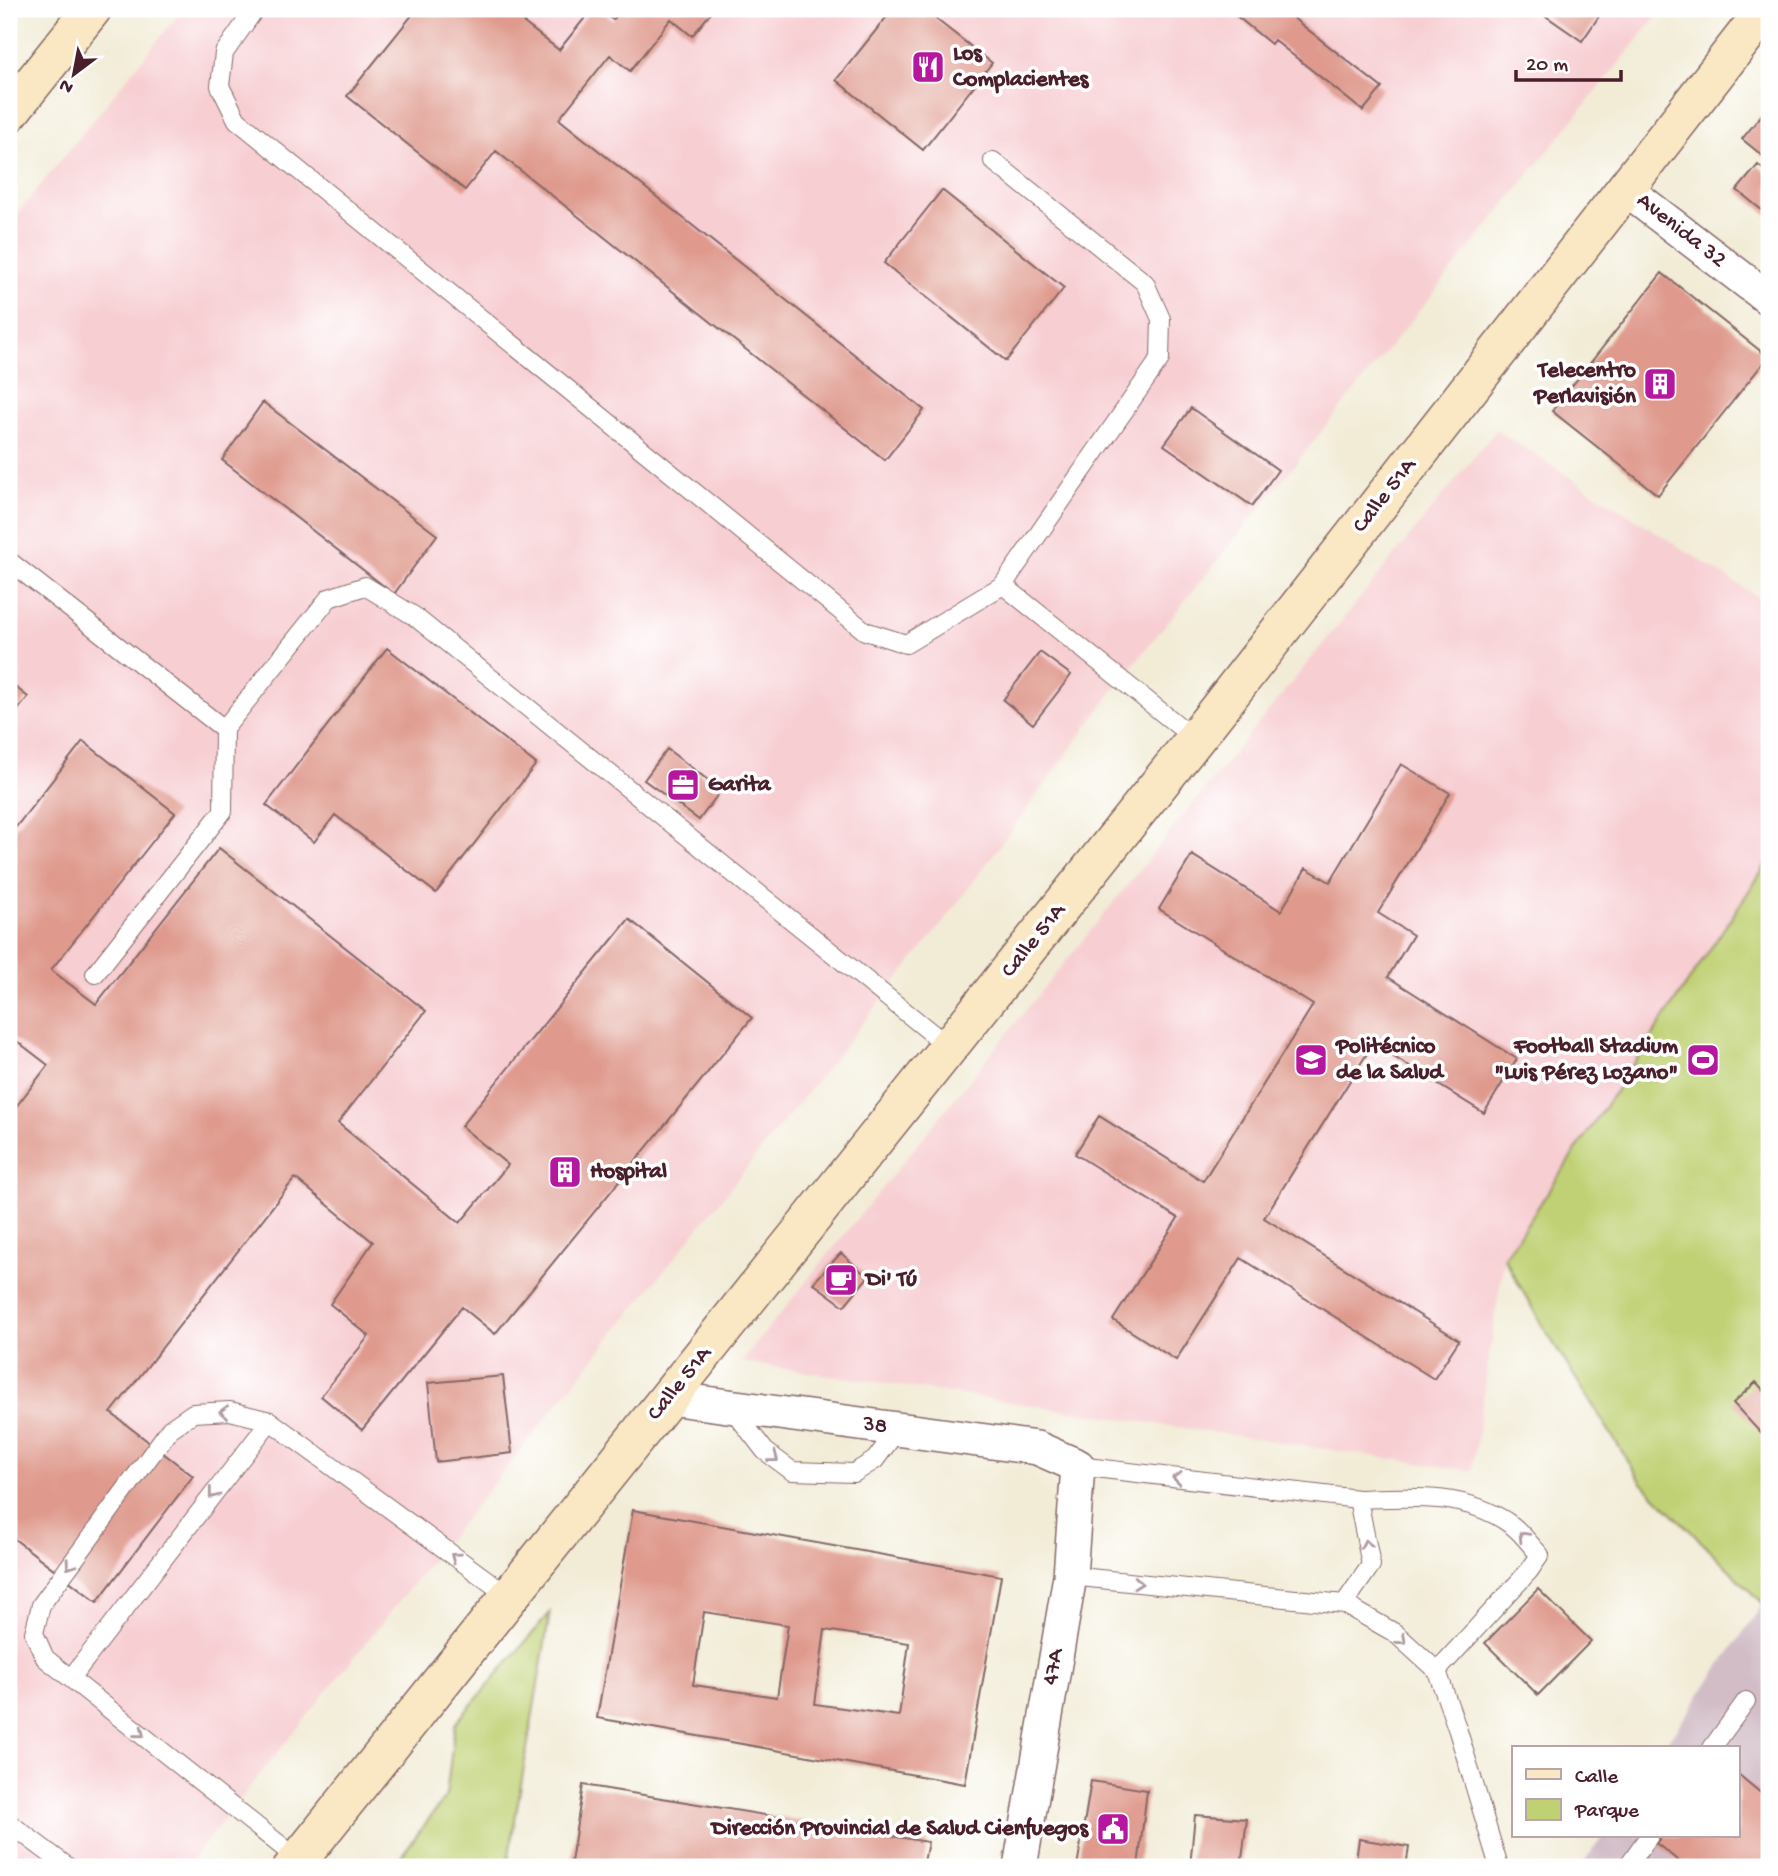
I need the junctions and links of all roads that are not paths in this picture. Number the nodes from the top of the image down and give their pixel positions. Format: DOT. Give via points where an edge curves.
graph roads {
  1 [pos="92,9"];
  2 [pos="255,9"];
  3 [pos="1766,9"];
  4 [pos="9,113"];
  5 [pos="993,161"];
  6 [pos="1625,189"];
  7 [pos="1769,299"];
  8 [pos="9,561"];
  9 [pos="1003,585"];
  10 [pos="224,729"];
  11 [pos="1195,739"];
  12 [pos="95,974"];
  13 [pos="949,1046"];
  14 [pos="669,1398"];
  15 [pos="730,1406"];
  16 [pos="270,1421"];
  17 [pos="898,1429"];
  18 [pos="1078,1466"];
  19 [pos="1357,1499"];
  20 [pos="1070,1576"];
  21 [pos="510,1597"];
  22 [pos="1344,1604"];
  23 [pos="1437,1671"];
  24 [pos="71,1678"];
  25 [pos="1746,1701"];
  26 [pos="1713,1746"];
  27 [pos="9,1823"];
  28 [pos="1648,1838"];
  29 [pos="296,1863"];
  30 [pos="68,1867"];
  31 [pos="1020,1867"];
  32 [pos="1499,1867"];
  33 [pos="1627,1867"];
  1 -- 4 [label="main road"];
  2 -- 9 [label="lane" via="224,54 220,86 237,120 865,631 906,644"];
  3 -- 6 [label="main road, Calle 51A"];
  5 -- 9 [label="lane" via="1145,283 1161,319 1160,359"];
  6 -- 7 [label="street, Avenida 32"];
  6 -- 11 [label="main road, Calle 51A"];
  8 -- 10 [label="lane"];
  9 -- 11 [label="lane"];
  10 -- 12 [label="lane" via="223,811"];
  10 -- 13 [label="lane" via="329,598 365,586 414,616"];
  11 -- 13 [label="main road, Calle 51A"];
  13 -- 14 [label="main road, Calle 51A"];
  14 -- 15 [label="street, 38"];
  14 -- 21 [label="main road, Calle 51A"];
  15 -- 17 [label="street, 38"];
  15 -- 17 [label="lane, one-way" via="765,1451 792,1471 854,1473 876,1461"];
  21 -- 16 [label="lane, one-way"];
  16 -- 24 [label="lane, one-way"];
  16 -- 24 [label="lane, one-way" via="230,1411 193,1413 170,1429 41,1605 34,1633 45,1658"];
  17 -- 18 [label="street, 38" via="1037,1448"];
  19 -- 18 [label="lane, one-way"];
  18 -- 20 [label="street, 47A"];
  22 -- 19 [label="lane, one-way" via="1371,1565"];
  23 -- 19 [label="lane, one-way" via="1540,1555 1511,1524 1476,1505 1419,1497"];
  20 -- 22 [label="lane, one-way"];
  20 -- 31 [label="street, 47A"];
  21 -- 29 [label="main road, Calle 51A"];
  22 -- 23 [label="lane, one-way" via="1395,1633"];
  23 -- 32 [label="lane"];
  24 -- 29 [label="lane, one-way"];
  25 -- 26 [label="lane"];
  27 -- 30 [label="lane"];
  28 -- 33 [label="lane"];
}
